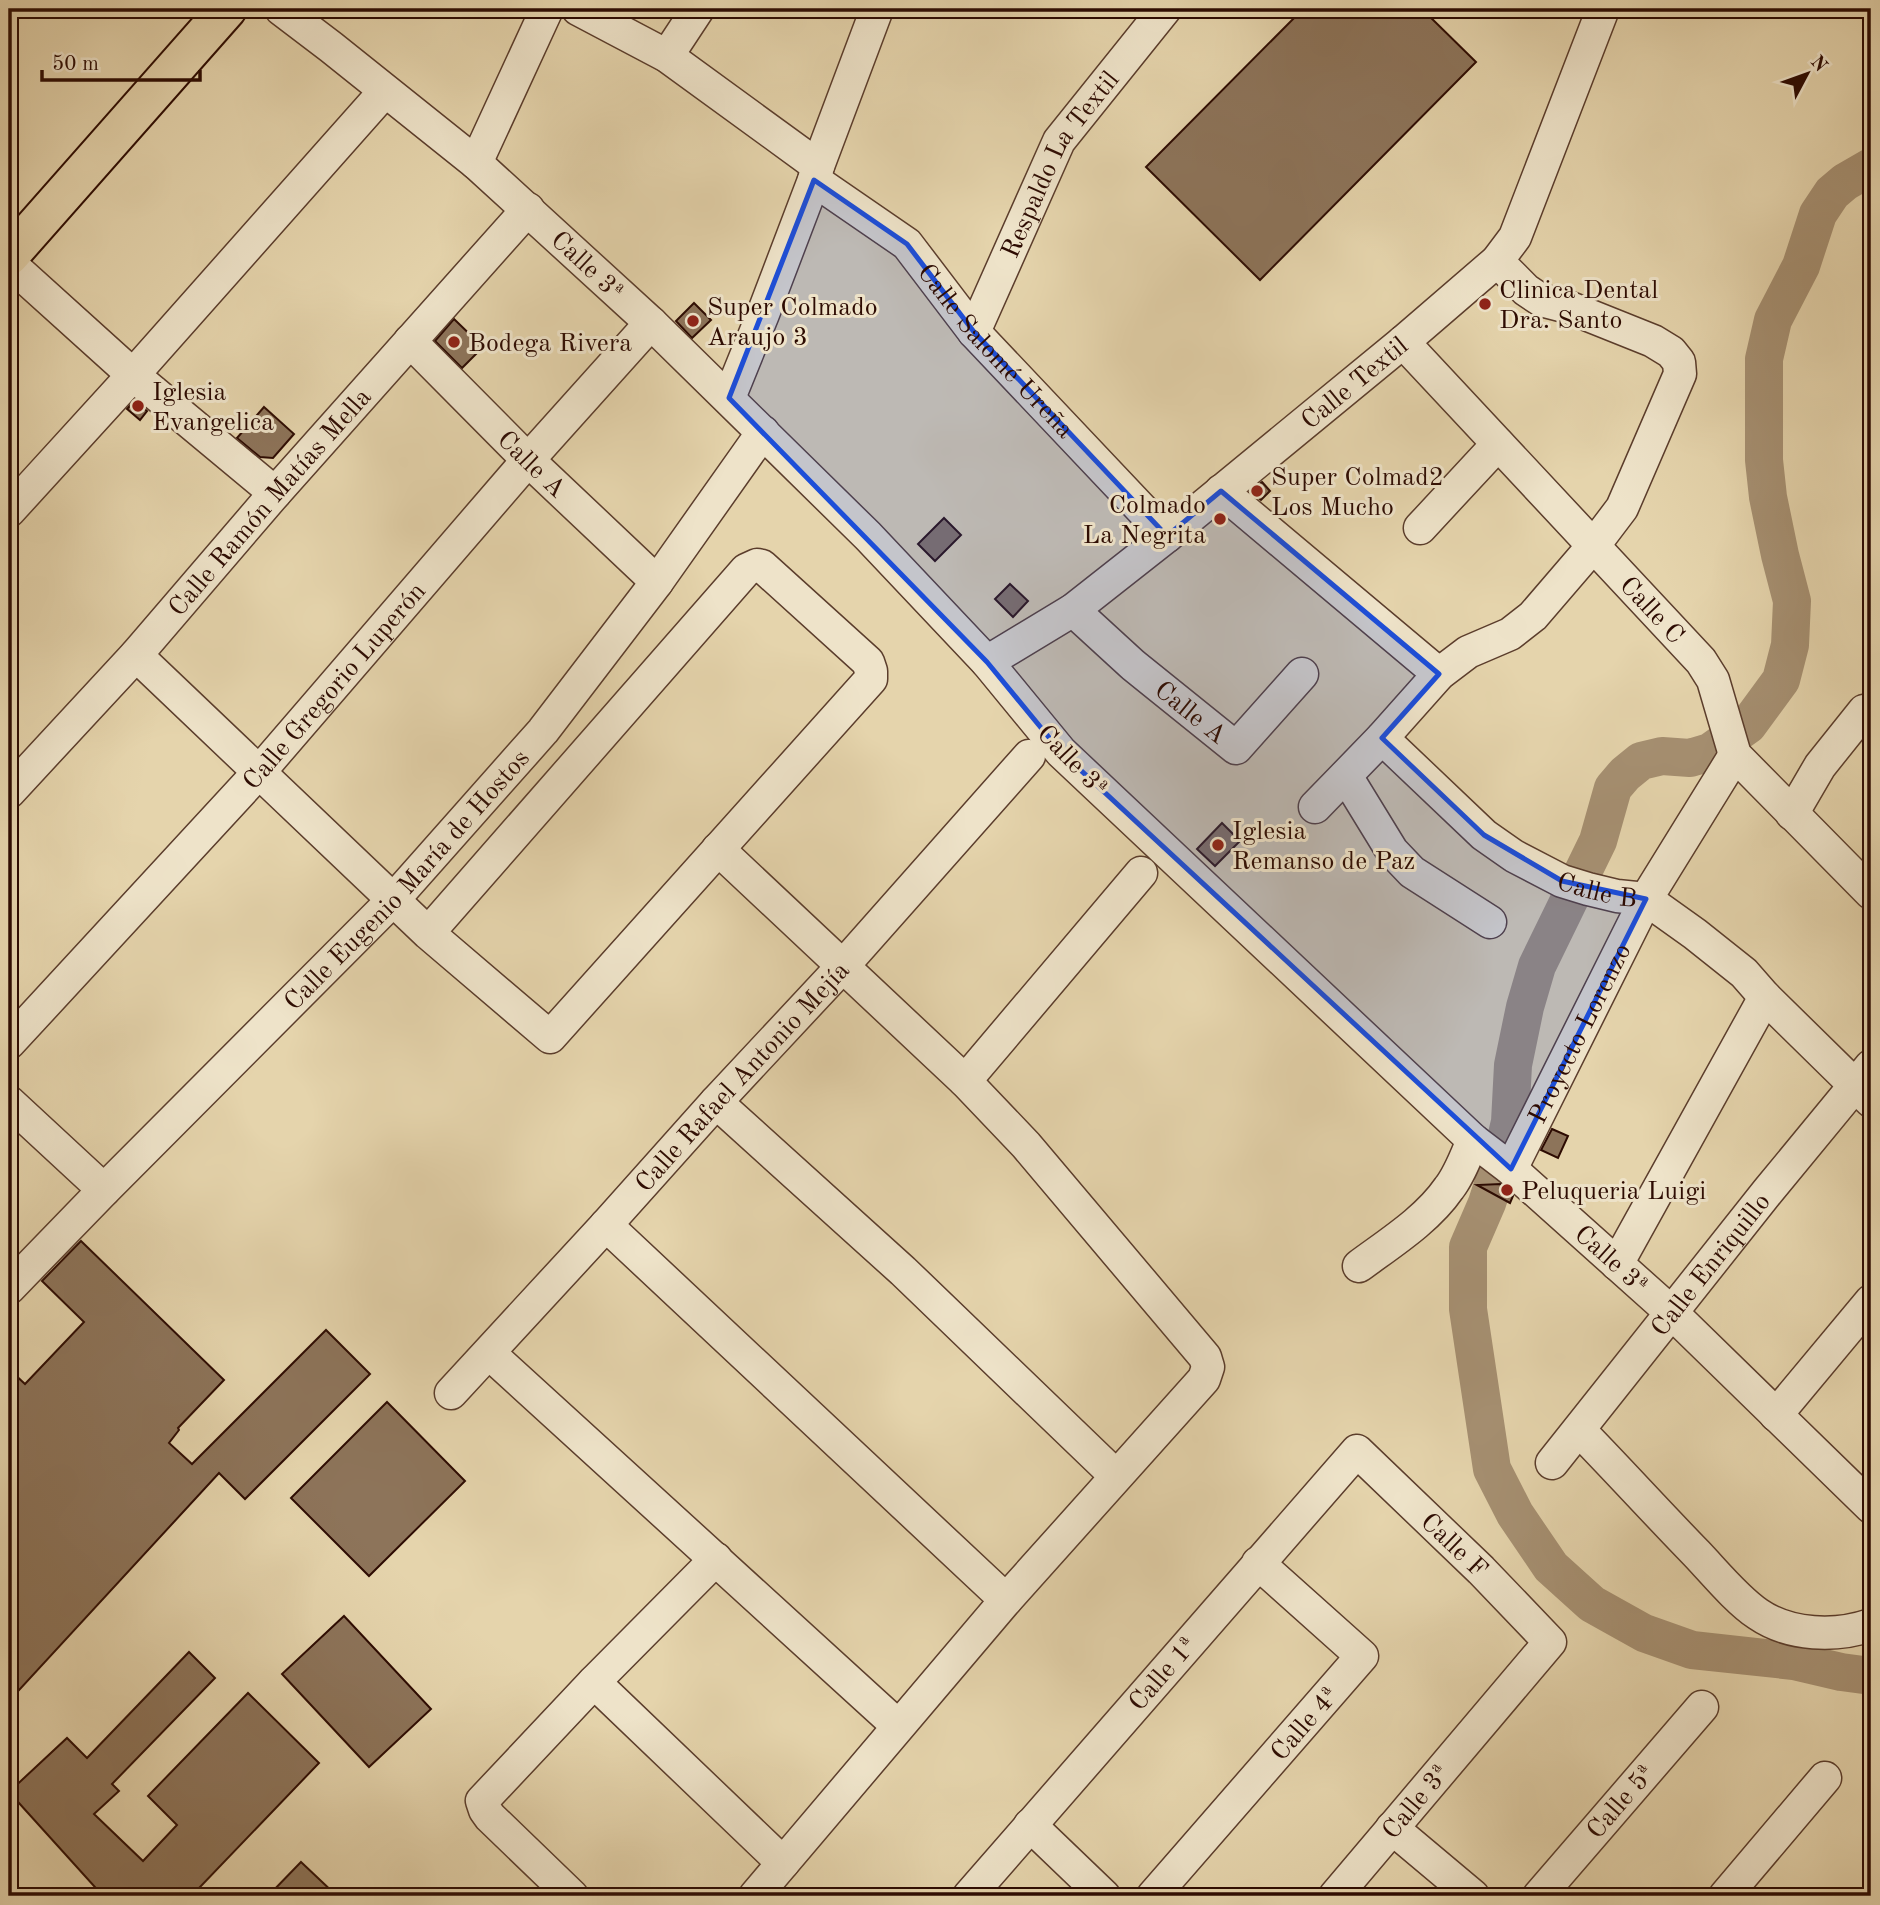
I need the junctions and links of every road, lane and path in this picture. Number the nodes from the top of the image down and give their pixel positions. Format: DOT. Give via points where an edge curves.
graph roads {
  1 [pos="227,9"];
  2 [pos="281,9"];
  3 [pos="547,9"];
  4 [pos="578,9"];
  5 [pos="698,9"];
  6 [pos="877,9"];
  7 [pos="1165,9"];
  8 [pos="1602,9"];
  9 [pos="667,56"];
  10 [pos="385,91"];
  11 [pos="476,163"];
  12 [pos="816,173"];
  13 [pos="527,209"];
  14 [pos="9,256"];
  15 [pos="1496,261"];
  16 [pos="9,263"];
  17 [pos="651,323"];
  18 [pos="974,332"];
  19 [pos="410,341"];
  20 [pos="1403,342"];
  21 [pos="133,375"];
  22 [pos="729,398"];
  23 [pos="762,432"];
  24 [pos="1498,444"];
  25 [pos="528,460"];
  26 [pos="1221,491"];
  27 [pos="275,493"];
  28 [pos="9,511"];
  29 [pos="1420,528"];
  30 [pos="1167,536"];
  31 [pos="1594,545"];
  32 [pos="657,582"];
  33 [pos="1073,610"];
  34 [pos="136,655"];
  35 [pos="988,662"];
  36 [pos="1302,674"];
  37 [pos="1439,674"];
  38 [pos="1864,710"];
  39 [pos="1382,738"];
  40 [pos="1735,755"];
  41 [pos="1029,756"];
  42 [pos="260,771"];
  43 [pos="1346,776"];
  44 [pos="9,792"];
  45 [pos="1315,807"];
  46 [pos="1792,814"];
  47 [pos="718,849"];
  48 [pos="1141,873"];
  49 [pos="1871,893"];
  50 [pos="394,899"];
  51 [pos="1646,899"];
  52 [pos="1490,922"];
  53 [pos="428,933"];
  54 [pos="842,967"];
  55 [pos="1765,997"];
  56 [pos="9,1043"];
  57 [pos="965,1081"];
  58 [pos="1866,1083"];
  59 [pos="9,1102"];
  60 [pos="716,1102"];
  61 [pos="1478,1144"];
  62 [pos="1511,1169"];
  63 [pos="104,1190"];
  64 [pos="606,1225"];
  65 [pos="1617,1264"];
  66 [pos="1359,1266"];
  67 [pos="9,1288"];
  68 [pos="1871,1301"];
  69 [pos="1672,1313"];
  70 [pos="489,1353"];
  71 [pos="451,1393"];
  72 [pos="1776,1415"];
  73 [pos="1580,1430"];
  74 [pos="1357,1451"];
  75 [pos="1552,1463"];
  76 [pos="1116,1476"];
  77 [pos="1871,1507"];
  78 [pos="716,1559"];
  79 [pos="1258,1563"];
  80 [pos="1006,1600"];
  81 [pos="1871,1625"];
  82 [pos="1550,1642"];
  83 [pos="594,1682"];
  84 [pos="1702,1707"];
  85 [pos="898,1726"];
  86 [pos="1825,1778"];
  87 [pos="1030,1825"];
  88 [pos="1392,1828"];
  89 [pos="783,1863"];
  90 [pos="572,1896"];
  91 [pos="755,1896"];
  92 [pos="969,1896"];
  93 [pos="1104,1896"];
  94 [pos="1153,1896"];
  95 [pos="1335,1896"];
  96 [pos="1473,1896"];
  97 [pos="1539,1896"];
  98 [pos="1726,1896"];
  1 -- 14 [label="main road"];
  2 -- 10 [label="street, Calle 3ª"];
  3 -- 11 [label="street"];
  4 -- 9 [label="street, Calle Salomé Ureña"];
  5 -- 9 [label="street"];
  6 -- 12 [label="street"];
  7 -- 18 [label="street, Respaldo La Textil" via="1059,141"];
  8 -- 15 [label="street, Calle Textil" via="1514,237"];
  9 -- 12 [label="street, Calle Salomé Ureña"];
  10 -- 11 [label="street, Calle 3ª"];
  10 -- 21 [label="street"];
  11 -- 13 [label="street, Calle 3ª"];
  12 -- 18 [label="street, Calle Salomé Ureña" via="907,244"];
  12 -- 22 [label="street"];
  13 -- 17 [label="street, Calle 3ª"];
  13 -- 19 [label="street, Calle Ramón Matías Mella"];
  15 -- 20 [label="street, Calle Textil"];
  15 -- 31 [label="street" via="1541,300 1653,341 1679,362 1680,374 1622,508"];
  16 -- 21 [label="street"];
  17 -- 22 [label="street, Calle 3ª"];
  17 -- 25 [label="street, Calle Gregorio Luperón"];
  18 -- 30 [label="street, Calle Salomé Ureña"];
  19 -- 25 [label="street, Calle A"];
  19 -- 27 [label="street, Calle Ramón Matías Mella"];
  20 -- 24 [label="street, Calle C"];
  20 -- 26 [label="street, Calle Textil"];
  21 -- 27 [label="street"];
  21 -- 28 [label="street"];
  22 -- 23 [label="street, Calle 3ª"];
  23 -- 32 [label="street, Calle Eugenio María de Hostos"];
  23 -- 35 [label="street, Calle 3ª"];
  24 -- 29 [label="street"];
  24 -- 31 [label="street, Calle C"];
  25 -- 32 [label="street, Calle A"];
  25 -- 42 [label="street, Calle Gregorio Luperón"];
  26 -- 30 [label="street, Calle Textil"];
  26 -- 37 [label="street"];
  27 -- 34 [label="street, Calle Ramón Matías Mella"];
  30 -- 33 [label="street, Calle Textil"];
  31 -- 37 [label="street" via="1510,634 1468,652"];
  31 -- 40 [label="street, Calle C" via="1701,661 1713,680"];
  32 -- 50 [label="street, Calle Eugenio María de Hostos" via="543,731"];
  33 -- 35 [label="street, Calle Textil"];
  33 -- 36 [label="street, Calle A" via="1236,748"];
  34 -- 42 [label="street"];
  34 -- 44 [label="street, Calle Ramón Matías Mella"];
  35 -- 61 [label="street, Calle 3ª" via="1061,752"];
  37 -- 39 [label="street"];
  38 -- 46 [label="street" via="1821,765"];
  39 -- 43 [label="street"];
  39 -- 51 [label="street, Calle B" via="1484,835 1514,856 1575,885"];
  40 -- 46 [label="street, Calle C"];
  40 -- 51 [label="street, Proyecto Lorenzo"];
  41 -- 54 [label="street, Calle Rafael Antonio Mejía"];
  42 -- 50 [label="street"];
  42 -- 56 [label="street, Calle Gregorio Luperón"];
  43 -- 45 [label="street"];
  43 -- 52 [label="street" via="1392,851 1412,872"];
  46 -- 49 [label="street, Calle C"];
  47 -- 53 [label="street" via="550,1037"];
  47 -- 53 [label="street" via="871,678 872,671 868,662 757,565 746,570"];
  47 -- 54 [label="street"];
  48 -- 57 [label="street"];
  50 -- 53 [label="street"];
  50 -- 63 [label="street, Calle Eugenio María de Hostos"];
  51 -- 55 [label="street, Calle B" via="1744,973"];
  51 -- 62 [label="street, Proyecto Lorenzo"];
  54 -- 57 [label="street"];
  54 -- 60 [label="street, Calle Rafael Antonio Mejía"];
  55 -- 58 [label="street, Calle B"];
  55 -- 65 [label="street"];
  57 -- 76 [label="street" via="1026,1145 1206,1357 1204,1379"];
  58 -- 69 [label="street, Calle Enriquillo"];
  59 -- 63 [label="street"];
  60 -- 64 [label="street, Calle Rafael Antonio Mejía"];
  60 -- 76 [label="street" via="903,1271"];
  61 -- 62 [label="street, Calle 3ª"];
  61 -- 66 [label="street" via="1430,1210"];
  62 -- 65 [label="street, Calle 3ª"];
  63 -- 67 [label="street, Calle Eugenio María de Hostos"];
  64 -- 70 [label="street, Calle Rafael Antonio Mejía"];
  64 -- 80 [label="street"];
  65 -- 69 [label="street, Calle 3ª"];
  68 -- 72 [label="street"];
  69 -- 72 [label="street, Calle 3ª"];
  69 -- 73 [label="street, Calle Enriquillo"];
  70 -- 71 [label="street, Calle Rafael Antonio Mejía"];
  70 -- 78 [label="street"];
  72 -- 77 [label="street, Calle 3ª"];
  73 -- 75 [label="street, Calle Enriquillo"];
  73 -- 81 [label="street" via="1758,1614 1802,1631 1854,1631"];
  74 -- 79 [label="street, Calle 1ª"];
  74 -- 82 [label="street, Calle F"];
  76 -- 80 [label="street"];
  78 -- 83 [label="street"];
  78 -- 85 [label="street"];
  79 -- 87 [label="street, Calle 1ª"];
  79 -- 94 [label="street, Calle 4ª" via="1362,1656"];
  80 -- 85 [label="street"];
  82 -- 88 [label="street, Calle 3ª"];
  83 -- 89 [label="street"];
  83 -- 90 [label="street" via="482,1801 490,1817"];
  84 -- 97 [label="street, Calle 5ª"];
  85 -- 89 [label="street"];
  86 -- 98 [label="street"];
  87 -- 92 [label="street, Calle 1ª"];
  87 -- 93 [label="street"];
  88 -- 95 [label="street, Calle 3ª"];
  88 -- 96 [label="street"];
  89 -- 91 [label="street"];
}
